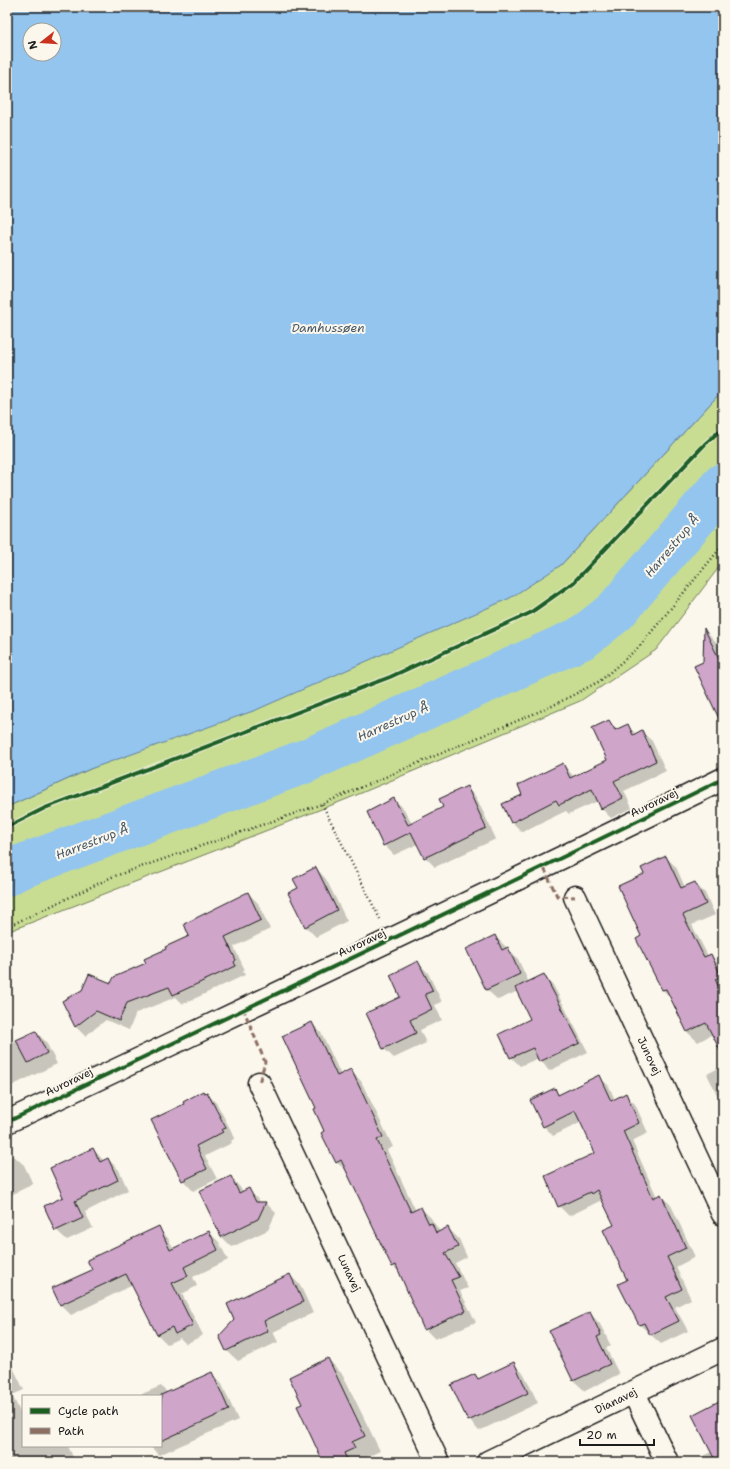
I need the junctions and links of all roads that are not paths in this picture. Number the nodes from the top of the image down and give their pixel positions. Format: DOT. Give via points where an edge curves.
graph roads {
  1 [pos="723,779"];
  2 [pos="575,897"];
  3 [pos="259,1083"];
  4 [pos="7,1122"];
  5 [pos="723,1214"];
  6 [pos="723,1349"];
  7 [pos="634,1392"];
  8 [pos="438,1462"];
  9 [pos="488,1462"];
  10 [pos="667,1462"];
  1 -- 4 [label="street, Auroravej" via="544,868"];
  2 -- 5 [label="street, Junovej"];
  3 -- 8 [label="street, Lunavej"];
  6 -- 7 [label="street, Dianavej"];
  7 -- 9 [label="street, Dianavej"];
  7 -- 10 [label="street"];
}
